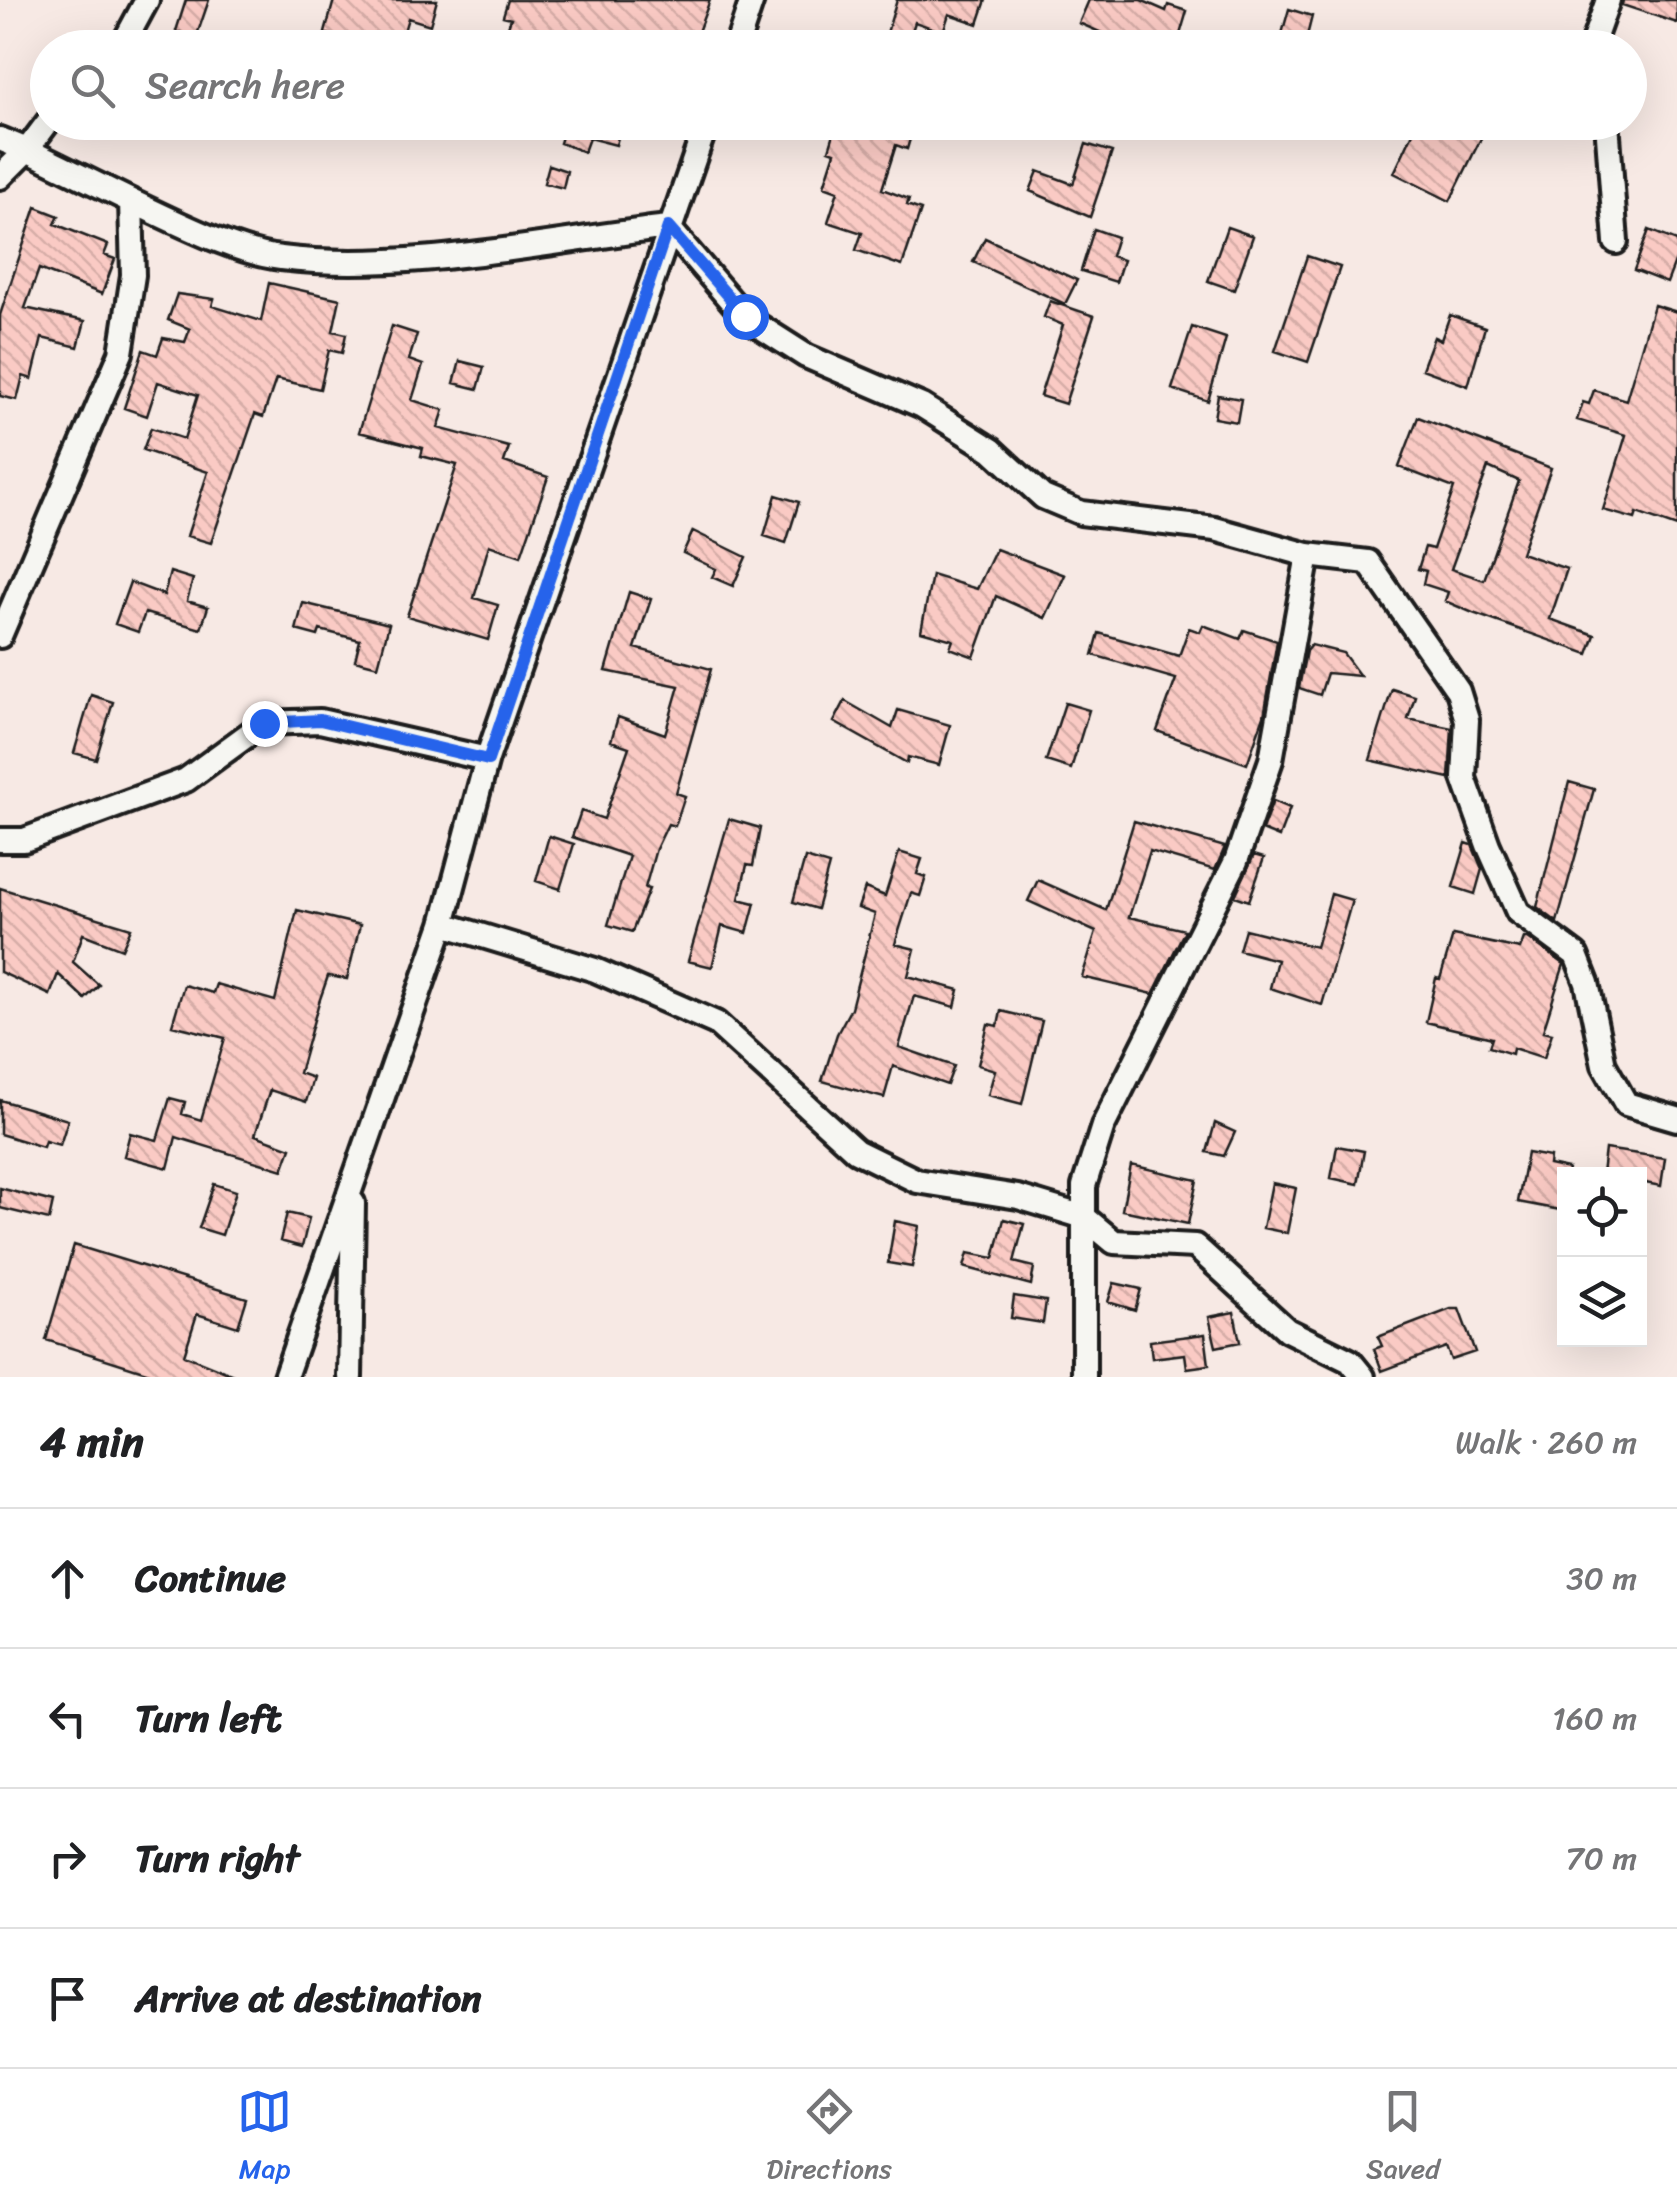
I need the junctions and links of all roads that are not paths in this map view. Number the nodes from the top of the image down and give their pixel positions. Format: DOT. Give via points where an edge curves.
graph roads {
  1 [pos="147,0"];
  2 [pos="752,0"];
  3 [pos="1608,0"];
  4 [pos="131,30"];
  5 [pos="742,30"];
  6 [pos="1597,30"];
  7 [pos="0,138"];
  8 [pos="34,140"];
  9 [pos="701,140"];
  10 [pos="1608,140"];
  11 [pos="27,150"];
  12 [pos="0,177"];
  13 [pos="131,201"];
  14 [pos="668,227"];
  15 [pos="1616,242"];
  16 [pos="1308,555"];
  17 [pos="0,636"];
  18 [pos="488,760"];
  19 [pos="0,840"];
  20 [pos="443,924"];
  21 [pos="1677,1119"];
  22 [pos="354,1180"];
  23 [pos="1084,1217"];
  24 [pos="285,1377"];
  25 [pos="350,1377"];
  26 [pos="1084,1377"];
  27 [pos="1363,1377"];
  1 -- 4 [label="street"];
  2 -- 5 [label="street"];
  3 -- 6 [label="street"];
  7 -- 11 [label="street"];
  8 -- 11 [label="street"];
  9 -- 14 [label="street"];
  10 -- 15 [label="street"];
  11 -- 12 [label="street"];
  11 -- 13 [label="street"];
  13 -- 14 [label="street" via="278,258 401,260"];
  13 -- 17 [label="street" via="133,275 121,353"];
  14 -- 16 [label="street" via="745,316 806,356 922,406 992,450 1043,497 1081,513 1215,529"];
  14 -- 18 [label="street"];
  16 -- 21 [label="street" via="1368,562 1458,691 1467,720 1464,778 1518,912 1576,955 1604,1065 1626,1104"];
  16 -- 23 [label="street" via="1271,760 1236,861 1104,1126 1084,1186"];
  18 -- 19 [label="street" via="320,720 264,723 186,780 24,840"];
  18 -- 20 [label="street"];
  20 -- 22 [label="street"];
  20 -- 23 [label="street" via="595,970 716,1023 856,1151 917,1180 1018,1197"];
  22 -- 24 [label="street"];
  22 -- 25 [label="street"];
  23 -- 26 [label="street"];
  23 -- 27 [label="street" via="1114,1242 1194,1246 1287,1330 1350,1361"];
}
